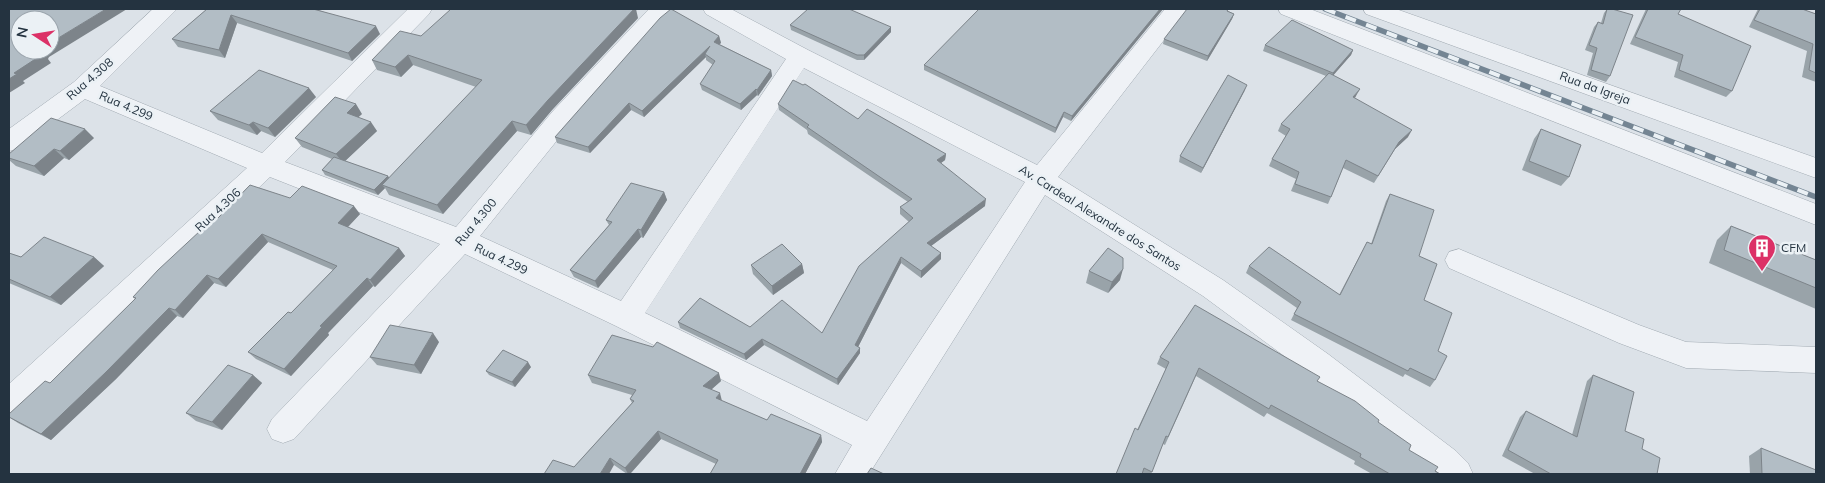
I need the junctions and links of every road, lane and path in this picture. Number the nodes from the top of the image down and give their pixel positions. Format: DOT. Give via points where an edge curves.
graph roads {
  1 [pos="166,9"];
  2 [pos="421,9"];
  3 [pos="662,9"];
  4 [pos="714,9"];
  5 [pos="1177,9"];
  6 [pos="1289,9"];
  7 [pos="1374,9"];
  8 [pos="800,56"];
  9 [pos="83,88"];
  10 [pos="13,135"];
  11 [pos="266,165"];
  12 [pos="1816,168"];
  13 [pos="1041,178"];
  14 [pos="1816,215"];
  15 [pos="462,240"];
  16 [pos="1459,260"];
  17 [pos="626,317"];
  18 [pos="1816,360"];
  19 [pos="9,404"];
  20 [pos="283,429"];
  21 [pos="873,440"];
  22 [pos="851,474"];
  23 [pos="1457,474"];
  1 -- 9 [label="street, Rua 4.308"];
  2 -- 11 [label="street, Rua 4.306"];
  3 -- 15 [label="street, Rua 4.300" via="562,117"];
  4 -- 8 [label="street, Av. Cardeal Alexandre dos Santos"];
  5 -- 13 [label="street"];
  6 -- 14 [label="street"];
  7 -- 12 [label="street, Rua da Igreja"];
  8 -- 13 [label="street, Av. Cardeal Alexandre dos Santos"];
  8 -- 17 [label="street"];
  9 -- 10 [label="street, Rua 4.308"];
  9 -- 11 [label="street, Rua 4.299"];
  11 -- 15 [label="street, Rua 4.299"];
  11 -- 19 [label="street, Rua 4.306"];
  13 -- 21 [label="street"];
  13 -- 23 [label="street, Av. Cardeal Alexandre dos Santos" via="1213,288 1317,363"];
  15 -- 17 [label="street, Rua 4.299"];
  15 -- 20 [label="street, Rua 4.300"];
  16 -- 18 [label="street" via="1629,334 1686,355"];
  17 -- 21 [label="street, Rua 4.299"];
  21 -- 22 [label="street"];
}
